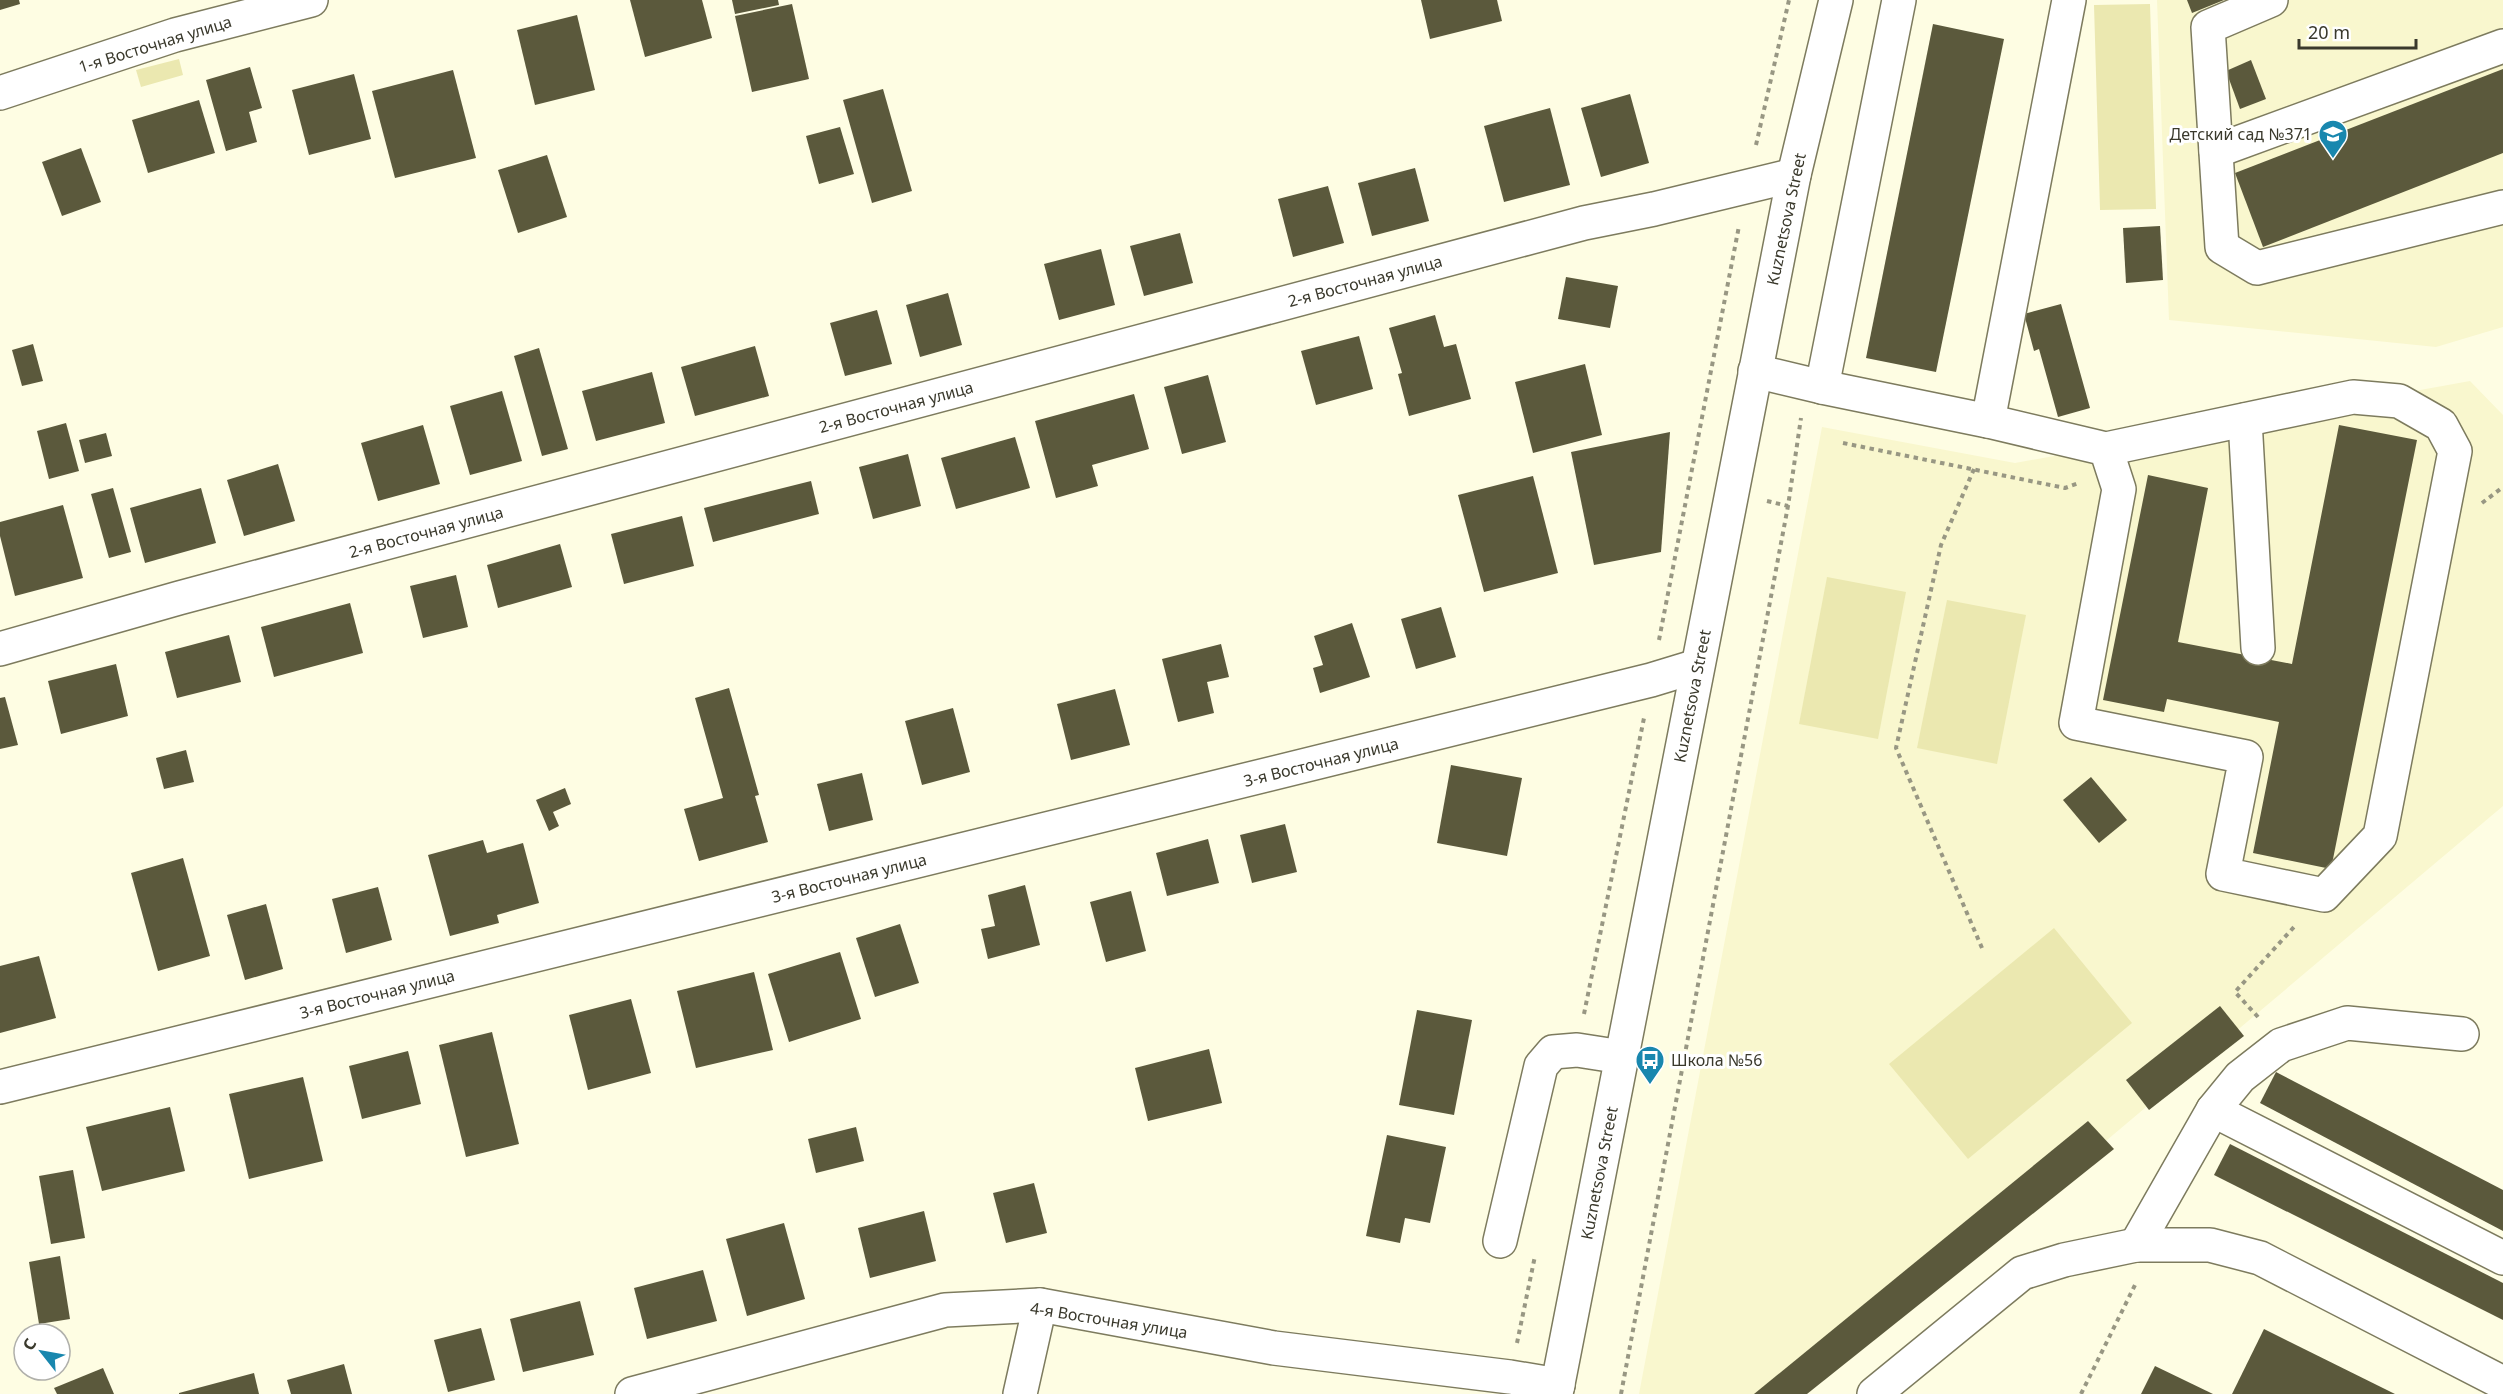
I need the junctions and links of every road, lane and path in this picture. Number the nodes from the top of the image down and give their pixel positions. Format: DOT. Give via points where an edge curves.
graph roads {
  1 [pos="311,0"];
  2 [pos="1836,0"];
  3 [pos="1899,0"];
  4 [pos="2069,0"];
  5 [pos="2271,0"];
  6 [pos="2503,46"];
  7 [pos="0,93"];
  8 [pos="2216,151"];
  9 [pos="1794,175"];
  10 [pos="2503,207"];
  11 [pos="1755,371"];
  12 [pos="1814,385"];
  13 [pos="2245,420"];
  14 [pos="1988,421"];
  15 [pos="1843,443"];
  16 [pos="2110,460"];
  17 [pos="1974,469"];
  18 [pos="2258,648"];
  19 [pos="0,649"];
  20 [pos="1697,666"];
  21 [pos="2324,895"];
  22 [pos="1982,948"];
  23 [pos="2462,1034"];
  24 [pos="2281,1045"];
  25 [pos="1622,1057"];
  26 [pos="0,1087"];
  27 [pos="2212,1110"];
  28 [pos="1500,1241"];
  29 [pos="2145,1245"];
  30 [pos="2503,1258"];
  31 [pos="1040,1305"];
  32 [pos="2503,1383"];
  33 [pos="1557,1389"];
  34 [pos="632,1394"];
  35 [pos="1020,1394"];
  36 [pos="1621,1394"];
  37 [pos="1874,1394"];
  38 [pos="2081,1394"];
  1 -- 7 [label="street, 1-я Восточная улица" via="176,35"];
  2 -- 9 [label="street, Kuznetsova Street"];
  3 -- 12 [label="street"];
  4 -- 14 [label="street"];
  5 -- 8 [label="street" via="2208,27"];
  6 -- 8 [label="street"];
  8 -- 10 [label="street" via="2222,247 2258,268"];
  9 -- 11 [label="street, Kuznetsova Street"];
  9 -- 19 [label="street, 2-я Восточная улица" via="1572,226"];
  11 -- 12 [label="street"];
  11 -- 20 [label="street, Kuznetsova Street"];
  12 -- 14 [label="street"];
  12 -- 36 [label="path"];
  13 -- 16 [label="street"];
  13 -- 18 [label="street"];
  13 -- 21 [label="street" via="2353,397 2399,401 2441,425 2455,451 2379,836"];
  14 -- 16 [label="street"];
  15 -- 17 [label="path"];
  16 -- 17 [label="path" via="2065,488"];
  16 -- 21 [label="street" via="2119,489 2076,723 2246,757 2223,874"];
  17 -- 22 [label="path" via="1941,545 1896,748"];
  20 -- 25 [label="street, Kuznetsova Street"];
  20 -- 26 [label="street, 3-я Восточная улица" via="1605,692"];
  21 -- 24 [label="path" via="2235,992"];
  23 -- 24 [label="street" via="2347,1023"];
  24 -- 27 [label="street" via="2240,1077"];
  25 -- 28 [label="street" via="1577,1050 1553,1052 1541,1066"];
  25 -- 33 [label="street, Kuznetsova Street"];
  27 -- 29 [label="street"];
  27 -- 30 [label="street"];
  29 -- 32 [label="street" via="2210,1245 2260,1258"];
  29 -- 37 [label="street" via="2064,1260 2022,1274"];
  29 -- 38 [label="path"];
  31 -- 33 [label="street, 4-я Восточная улица" via="1274,1348 1510,1377"];
  31 -- 34 [label="street, 4-я Восточная улица" via="945,1310"];
  31 -- 35 [label="street"];
}
